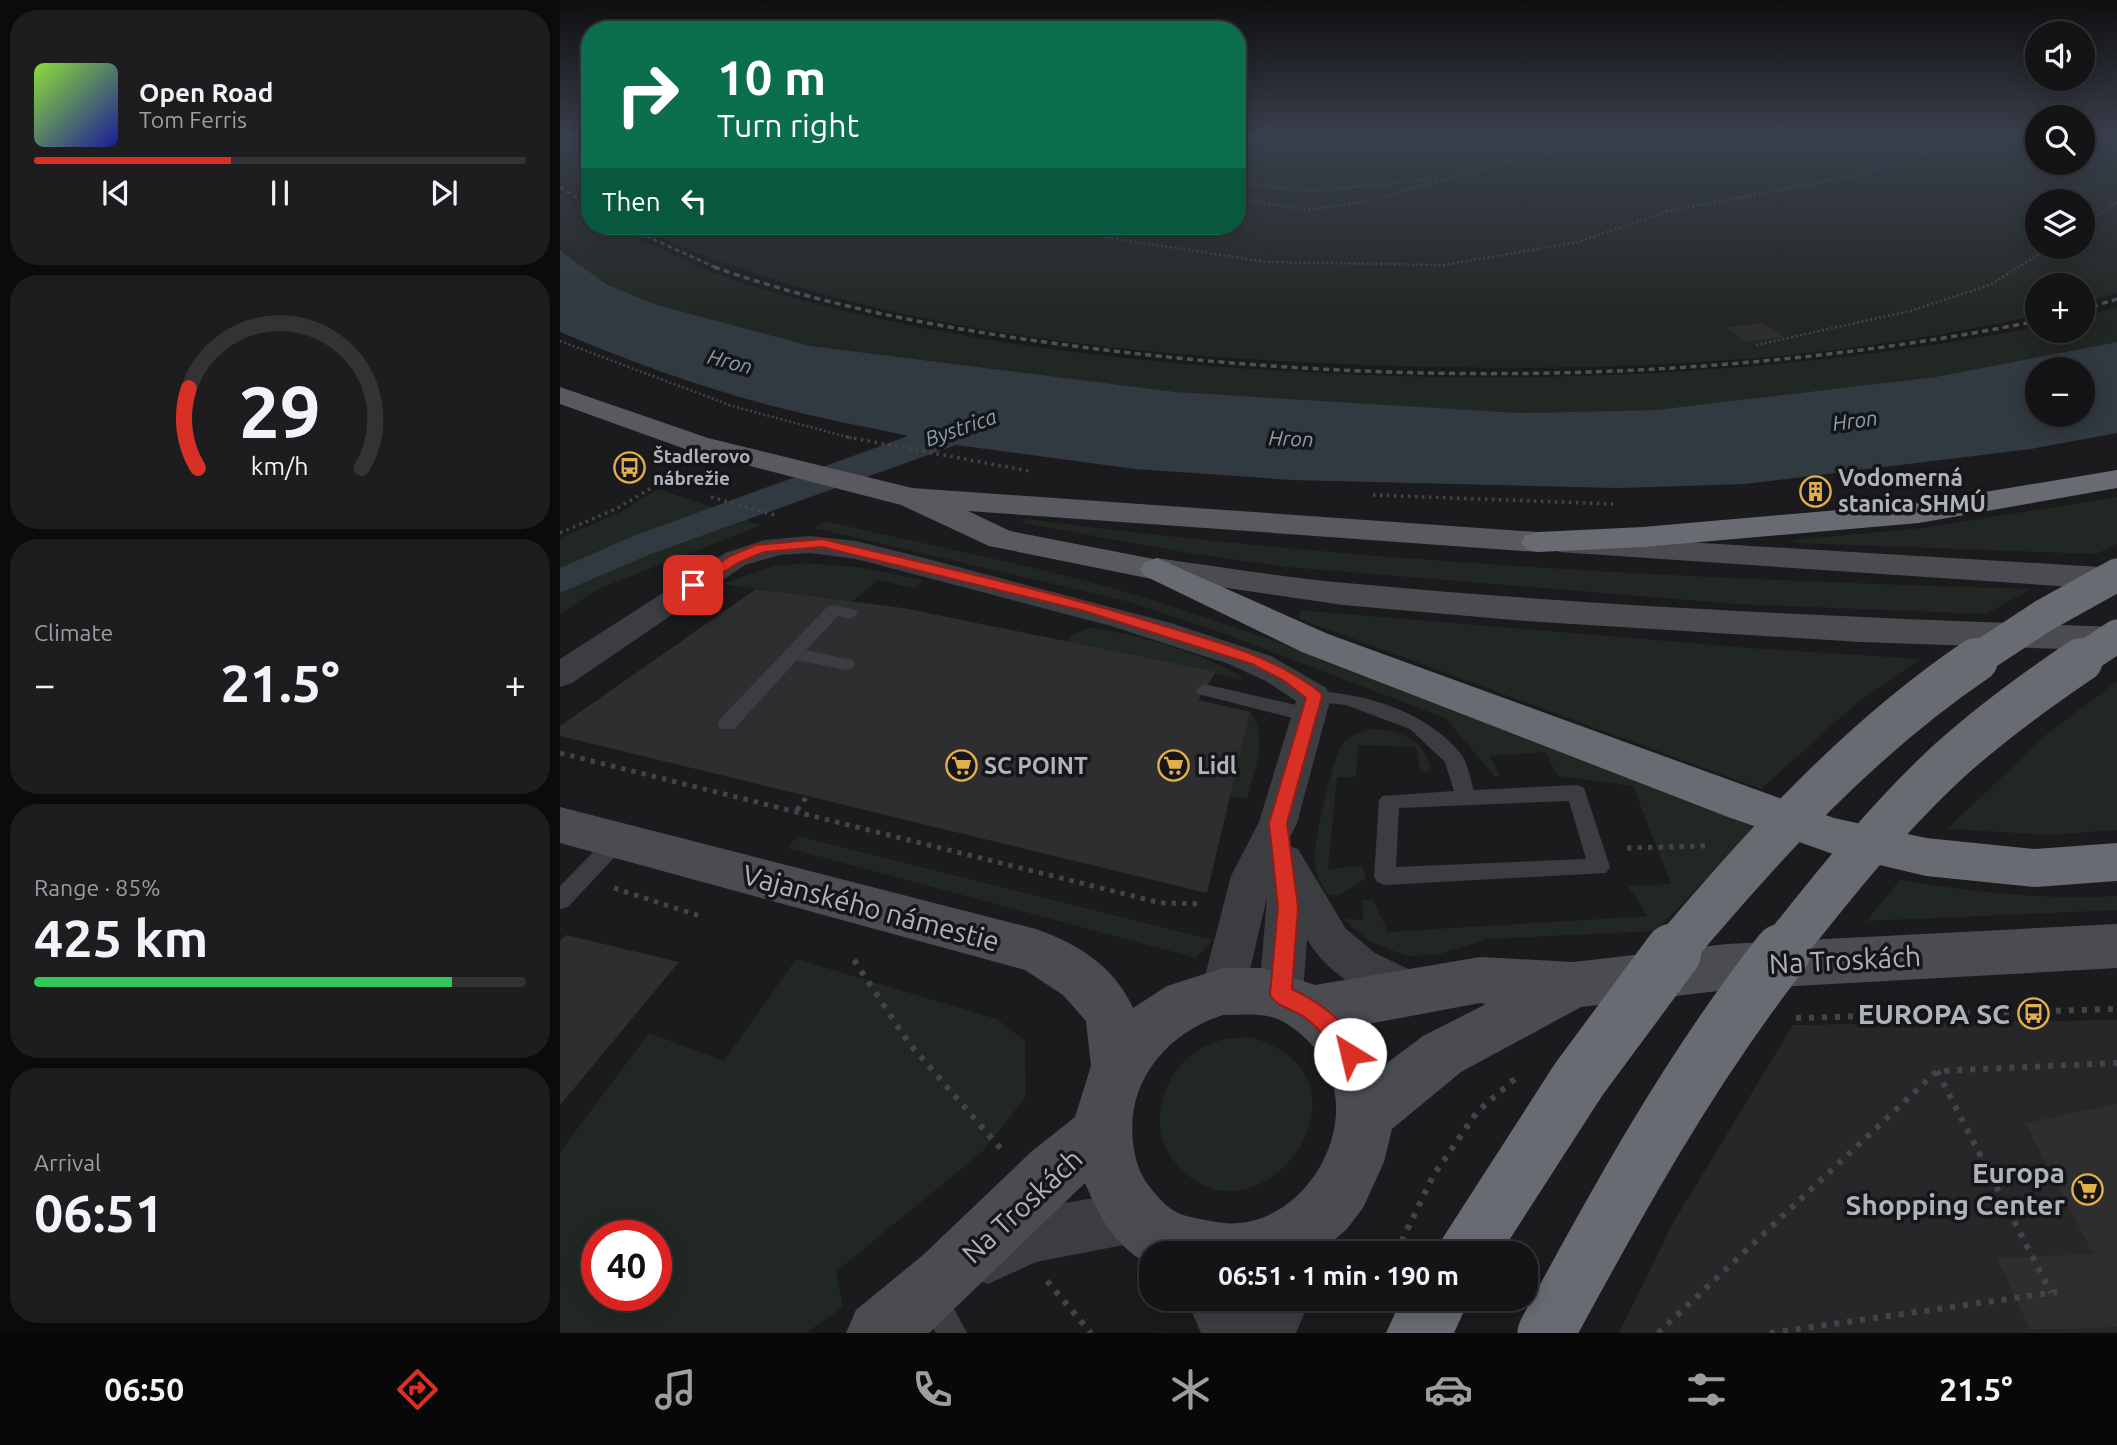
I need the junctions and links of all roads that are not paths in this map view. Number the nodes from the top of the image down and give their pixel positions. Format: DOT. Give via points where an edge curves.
graph roads {
  1 [pos="560,395"];
  2 [pos="2117,479"];
  3 [pos="912,498"];
  4 [pos="1538,542"];
  5 [pos="1157,569"];
  6 [pos="2117,577"];
  7 [pos="850,614"];
  8 [pos="2117,637"];
  9 [pos="793,653"];
  10 [pos="846,664"];
  11 [pos="560,675"];
  12 [pos="1204,690"];
  13 [pos="1312,706"];
  14 [pos="727,724"];
  15 [pos="1466,797"];
  16 [pos="563,829"];
  17 [pos="617,841"];
  18 [pos="1281,842"];
  19 [pos="2117,862"];
  20 [pos="560,900"];
  21 [pos="2117,946"];
  22 [pos="1574,985"];
  23 [pos="1223,990"];
  24 [pos="1413,993"];
  25 [pos="1297,1002"];
  26 [pos="1118,1065"];
  27 [pos="1367,1113"];
  28 [pos="1099,1135"];
  29 [pos="1134,1217"];
  30 [pos="1311,1236"];
  31 [pos="1167,1241"];
  32 [pos="1289,1241"];
  33 [pos="1475,1241"];
  34 [pos="942,1300"];
  35 [pos="1223,1311"];
  36 [pos="1277,1311"];
  37 [pos="1431,1311"];
  38 [pos="879,1333"];
  39 [pos="1230,1333"];
  40 [pos="1265,1333"];
  41 [pos="1419,1333"];
  42 [pos="1546,1333"];
  1 -- 3 [label="main road" via="698,444"];
  2 -- 4 [label="highway" via="1919,513"];
  3 -- 4 [label="main road"];
  3 -- 5 [label="main road" via="1001,539"];
  4 -- 6 [label="street"];
  5 -- 8 [label="street" via="1343,594 1605,614 1860,630"];
  5 -- 19 [label="highway" via="1315,643 1833,836 1926,857 2035,868"];
  6 -- 33 [label="highway, bridge" via="2019,629 1959,670 1829,779 1694,926 1617,1024"];
  7 -- 9 [label="lane" via="834,610"];
  8 -- 42 [label="highway, bridge" via="1958,753 1830,888 1695,1072 1616,1202"];
  9 -- 10 [label="lane"];
  9 -- 14 [label="lane"];
  11 -- 13 [label="street" via="735,559 761,548 822,543 1084,606 1257,660 1289,676"];
  12 -- 13 [label="lane"];
  13 -- 15 [label="lane" via="1347,699 1417,724 1454,759"];
  13 -- 18 [label="street"];
  15 -- 15 [label="lane" via="1389,801 1385,876 1599,867 1577,793"];
  16 -- 17 [label="street, Vajanského námestie"];
  17 -- 20 [label="lane"];
  17 -- 26 [label="street, Vajanského námestie" via="1036,951 1069,967 1096,993 1112,1019"];
  18 -- 23 [label="street" via="1251,876"];
  18 -- 24 [label="street" via="1331,942 1360,967"];
  18 -- 25 [label="street"];
  21 -- 22 [label="street, Na Troskách" via="1727,967"];
  22 -- 24 [label="street, Na Troskách" via="1480,980"];
  22 -- 27 [label="street, Na Troskách" via="1442,1054"];
  23 -- 25 [label="street, Na Troskách" via="1252,990"];
  23 -- 26 [label="street, Na Troskách" via="1183,1003 1146,1029"];
  24 -- 25 [label="street, Na Troskách"];
  25 -- 27 [label="street" via="1341,1037 1360,1072"];
  26 -- 28 [label="street"];
  27 -- 30 [label="street" via="1361,1151 1344,1188"];
  28 -- 29 [label="street" via="1111,1182"];
  28 -- 34 [label="street, Na Troskách" via="1052,1173"];
  29 -- 31 [label="street"];
  29 -- 34 [label="street, Na Troskách" via="1031,1236"];
  30 -- 32 [label="street"];
  34 -- 38 [label="street, Na Troskách"];
  35 -- 39 [label="street"];
  36 -- 40 [label="street"];
  37 -- 41 [label="highway"];
}
